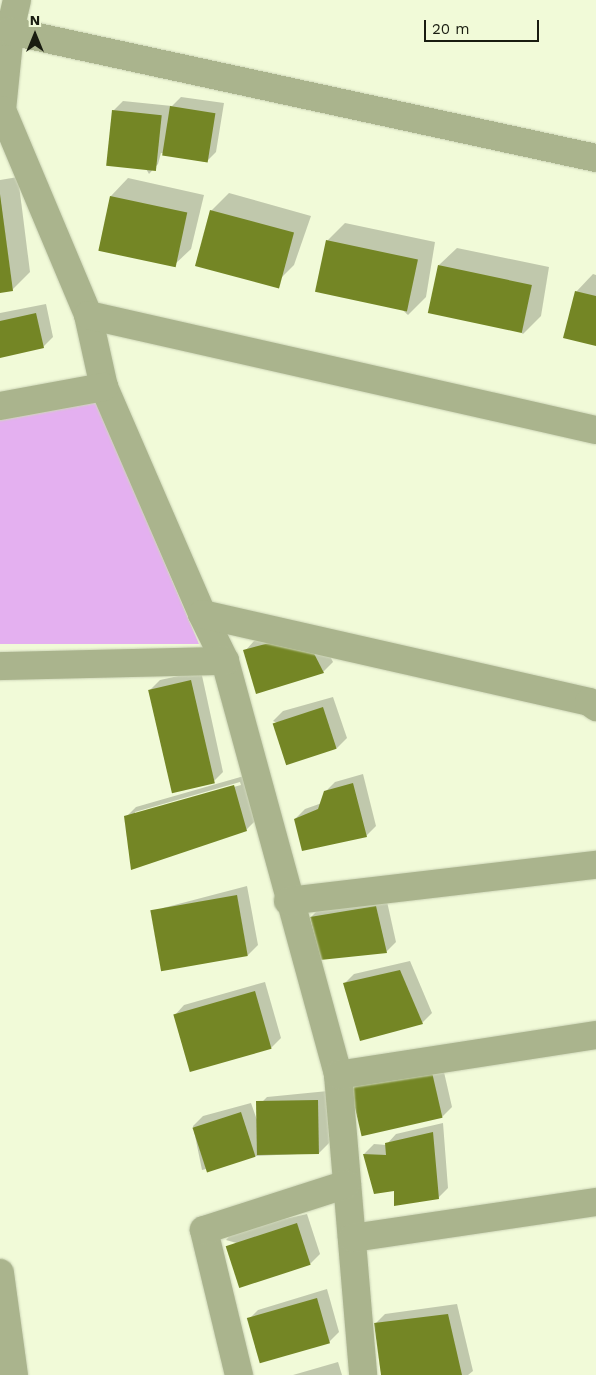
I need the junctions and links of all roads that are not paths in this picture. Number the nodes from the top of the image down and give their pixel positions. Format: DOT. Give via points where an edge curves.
graph roads {
  1 [pos="17,0"];
  2 [pos="5,32"];
  3 [pos="596,158"];
  4 [pos="88,315"];
  5 [pos="104,387"];
  6 [pos="0,406"];
  7 [pos="596,430"];
  8 [pos="202,614"];
  9 [pos="225,661"];
  10 [pos="0,666"];
  11 [pos="596,707"];
  12 [pos="596,865"];
  13 [pos="288,901"];
  14 [pos="596,1035"];
  15 [pos="338,1075"];
  16 [pos="347,1184"];
  17 [pos="596,1202"];
  18 [pos="352,1238"];
  19 [pos="0,1273"];
  20 [pos="14,1375"];
  21 [pos="239,1375"];
  22 [pos="363,1375"];
  1 -- 2 [label="street"];
  2 -- 3 [label="street"];
  2 -- 4 [label="street" via="2,110"];
  4 -- 5 [label="street"];
  4 -- 7 [label="street"];
  5 -- 6 [label="street"];
  5 -- 8 [label="street"];
  8 -- 9 [label="street"];
  8 -- 11 [label="street" via="589,702"];
  9 -- 10 [label="street"];
  9 -- 13 [label="street"];
  12 -- 13 [label="street"];
  13 -- 15 [label="street"];
  14 -- 15 [label="street"];
  15 -- 16 [label="street"];
  16 -- 18 [label="street"];
  16 -- 21 [label="street" via="204,1230"];
  17 -- 18 [label="street"];
  18 -- 22 [label="street"];
  19 -- 20 [label="street"];
}
